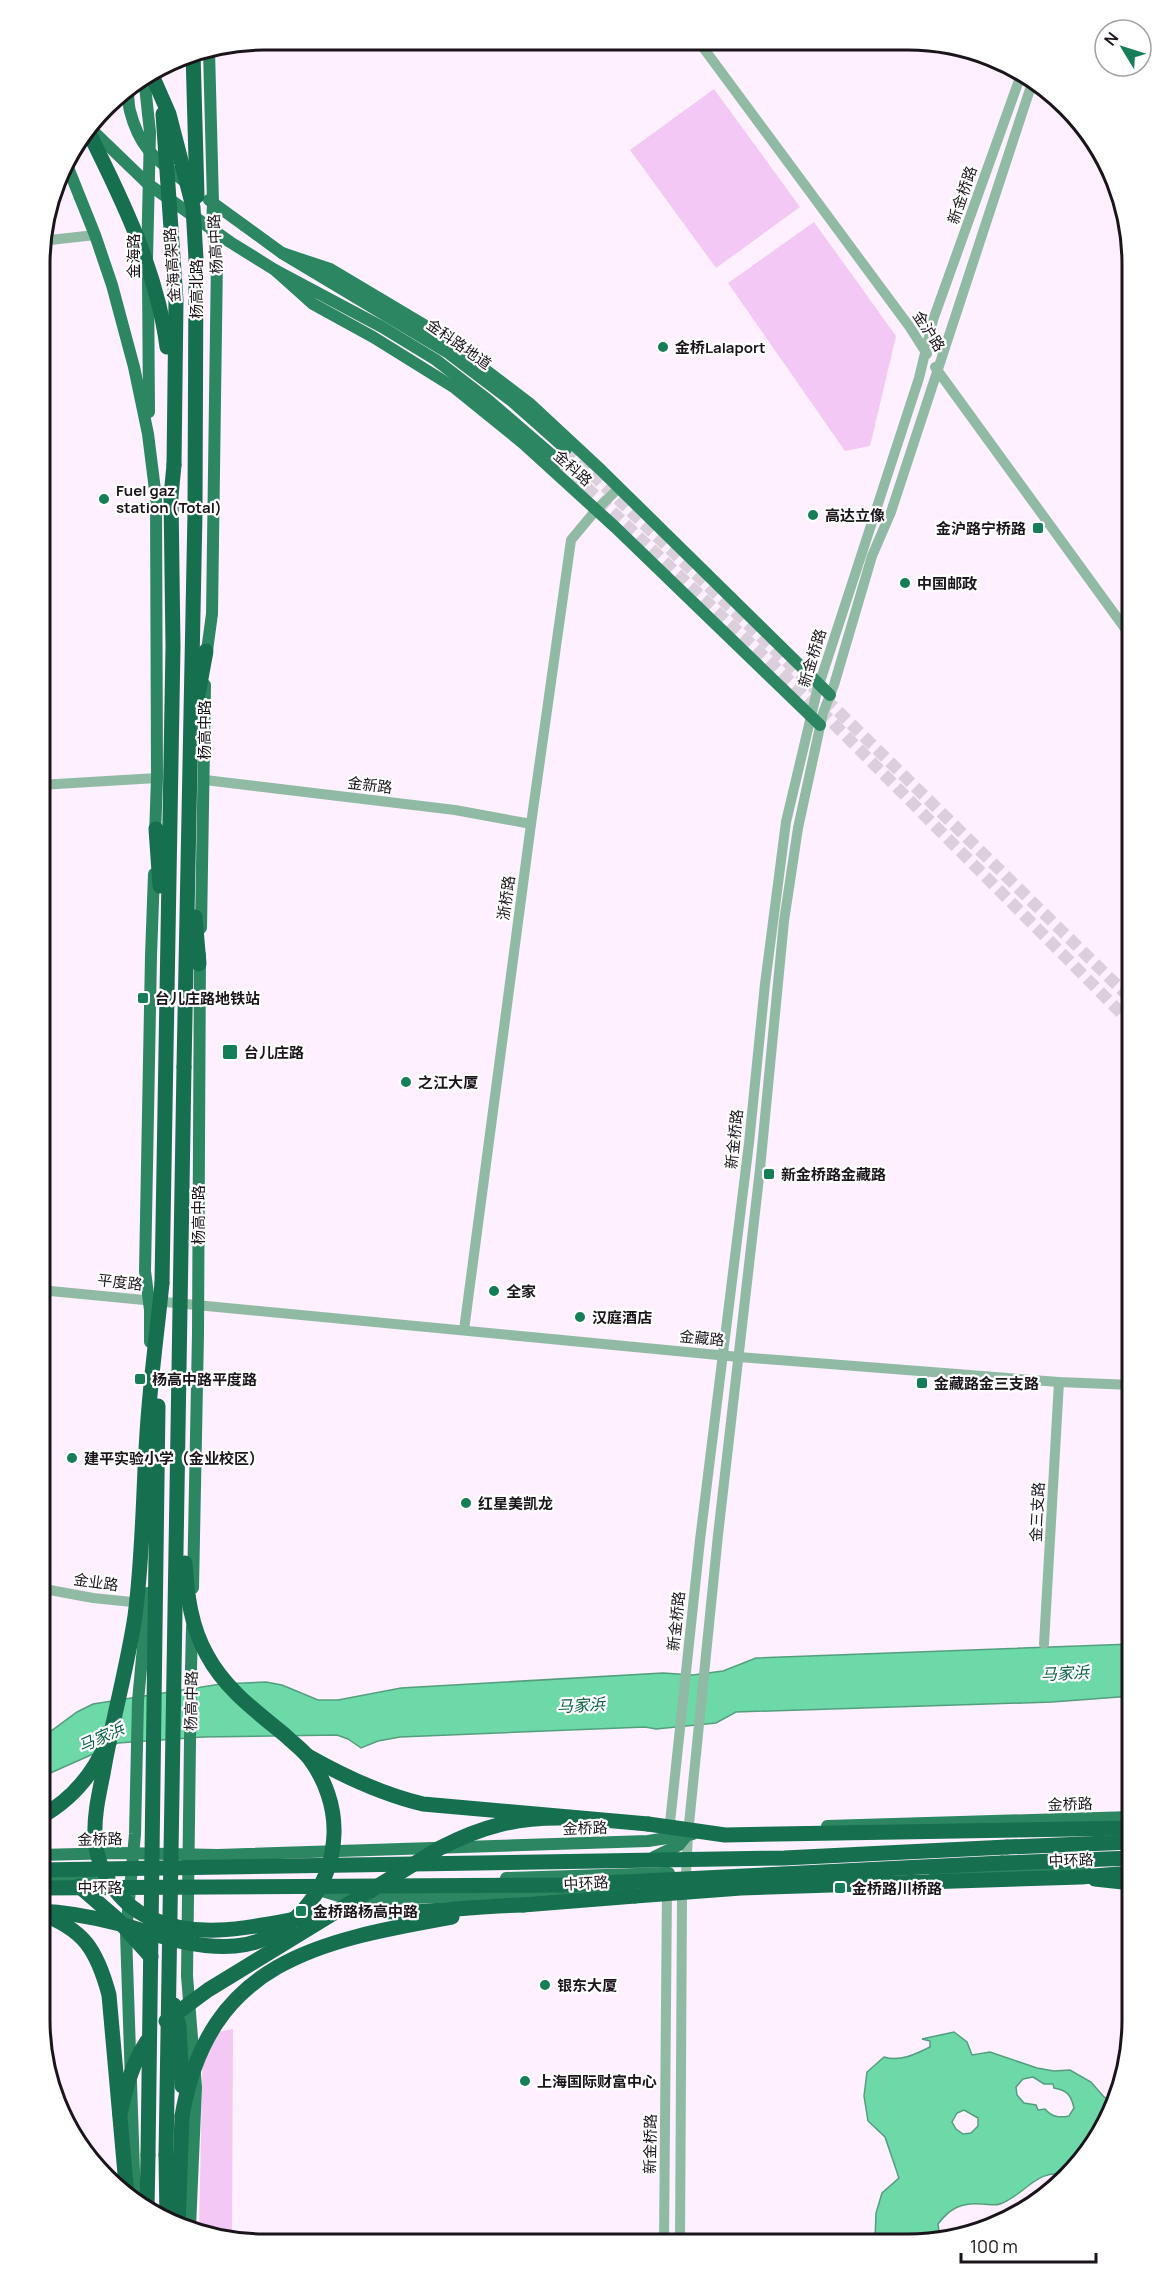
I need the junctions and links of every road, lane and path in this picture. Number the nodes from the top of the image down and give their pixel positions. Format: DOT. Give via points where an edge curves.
graph roads {
  1 [pos="705,50"];
  2 [pos="209,57"];
  3 [pos="193,62"];
  4 [pos="162,75"];
  5 [pos="154,80"];
  6 [pos="1019,81"];
  7 [pos="145,86"];
  8 [pos="1030,89"];
  9 [pos="128,98"];
  10 [pos="93,134"];
  11 [pos="92,136"];
  12 [pos="150,154"];
  13 [pos="70,174"];
  14 [pos="148,184"];
  15 [pos="213,203"];
  16 [pos="212,228"];
  17 [pos="89,236"];
  18 [pos="51,240"];
  19 [pos="282,253"];
  20 [pos="196,259"];
  21 [pos="275,270"];
  22 [pos="323,279"];
  23 [pos="321,294"];
  24 [pos="925,351"];
  25 [pos="937,369"];
  26 [pos="148,434"];
  27 [pos="566,450"];
  28 [pos="560,462"];
  29 [pos="174,465"];
  30 [pos="619,488"];
  31 [pos="596,510"];
  32 [pos="1122,624"];
  33 [pos="206,651"];
  34 [pos="191,674"];
  35 [pos="820,683"];
  36 [pos="830,695"];
  37 [pos="815,721"];
  38 [pos="190,743"];
  39 [pos="151,778"];
  40 [pos="205,780"];
  41 [pos="50,783"];
  42 [pos="531,824"];
  43 [pos="156,829"];
  44 [pos="188,842"];
  45 [pos="199,964"];
  46 [pos="167,985"];
  47 [pos="162,1283"];
  48 [pos="50,1291"];
  49 [pos="147,1300"];
  50 [pos="198,1305"];
  51 [pos="464,1330"];
  52 [pos="723,1355"];
  53 [pos="739,1357"];
  54 [pos="179,1367"];
  55 [pos="1059,1382"];
  56 [pos="1122,1385"];
  57 [pos="50,1590"];
  58 [pos="148,1603"];
  59 [pos="1044,1644"];
  60 [pos="110,1735"];
  61 [pos="308,1756"];
  62 [pos="50,1812"];
  63 [pos="1122,1817"];
  64 [pos="566,1818"];
  65 [pos="1122,1828"];
  66 [pos="688,1834"];
  67 [pos="668,1837"];
  68 [pos="1122,1842"];
  69 [pos="338,1851"];
  70 [pos="668,1852"];
  71 [pos="134,1853"];
  72 [pos="188,1854"];
  73 [pos="50,1855"];
  74 [pos="1122,1858"];
  75 [pos="50,1867"];
  76 [pos="50,1870"];
  77 [pos="1122,1871"];
  78 [pos="1122,1872"];
  79 [pos="668,1873"];
  80 [pos="188,1874"];
  81 [pos="132,1875"];
  82 [pos="686,1875"];
  83 [pos="1081,1877"];
  84 [pos="519,1878"];
  85 [pos="50,1879"];
  86 [pos="1122,1882"];
  87 [pos="585,1884"];
  88 [pos="50,1888"];
  89 [pos="667,1888"];
  90 [pos="741,1888"];
  91 [pos="319,1890"];
  92 [pos="131,1891"];
  93 [pos="188,1892"];
  94 [pos="50,1895"];
  95 [pos="523,1905"];
  96 [pos="50,1913"];
  97 [pos="50,1917"];
  98 [pos="120,2114"];
  99 [pos="182,2116"];
  100 [pos="126,2183"];
  101 [pos="135,2190"];
  102 [pos="147,2198"];
  103 [pos="167,2210"];
  104 [pos="178,2215"];
  105 [pos="190,2220"];
  106 [pos="664,2234"];
  107 [pos="680,2234"];
  1 -- 24 [label="street, 金沪路"];
  2 -- 15 [label="main road"];
  3 -- 20 [label="highway, 金海高架路, bridge"];
  4 -- 29 [label="highway, 金海高架路, bridge" via="176,300"];
  5 -- 20 [label="highway, 杨高北路, bridge" via="170,114 183,161 193,207"];
  6 -- 24 [label="street, 新金桥路"];
  7 -- 12 [label="main road, 金海路"];
  8 -- 25 [label="street, 新金桥路"];
  9 -- 12 [label="main road" via="138,134"];
  10 -- 14 [label="main road"];
  11 -- 29 [label="highway, bridge" via="139,241 164,326"];
  12 -- 14 [label="main road, 金海路"];
  12 -- 15 [label="main road, 金科路"];
  13 -- 17 [label="main road"];
  14 -- 16 [label="main road, 金科路"];
  14 -- 26 [label="main road, 金海路"];
  15 -- 16 [label="main road, 杨高中路"];
  15 -- 19 [label="main road, 金科路"];
  16 -- 21 [label="main road, 金科路"];
  16 -- 33 [label="main road, 杨高中路" via="217,270 212,614"];
  17 -- 18 [label="street"];
  17 -- 26 [label="main road" via="112,285"];
  19 -- 22 [label="main road, 金科路"];
  19 -- 30 [label="main road, 金科路" via="330,269 434,331 529,403"];
  20 -- 34 [label="highway, 杨高北路, bridge"];
  21 -- 23 [label="main road, 金科路"];
  21 -- 31 [label="main road, 金科路" via="313,304 455,388"];
  22 -- 27 [label="main road, 金科路地道" via="447,352 513,402"];
  23 -- 28 [label="main road, 金科路地道" via="436,360"];
  24 -- 25 [label="street, 金沪路"];
  24 -- 35 [label="street, 新金桥路"];
  25 -- 32 [label="street, 金沪路"];
  25 -- 36 [label="street, 新金桥路" via="891,512 872,556"];
  26 -- 39 [label="main road" via="156,498"];
  29 -- 46 [label="highway"];
  30 -- 31 [label="street, 浙桥路"];
  30 -- 35 [label="main road, 金科路"];
  31 -- 37 [label="main road, 金科路"];
  31 -- 42 [label="street, 浙桥路" via="571,540"];
  33 -- 38 [label="highway"];
  33 -- 40 [label="main road, 杨高中路"];
  34 -- 38 [label="highway, 杨高中路"];
  35 -- 36 [label="main road, 金科路"];
  35 -- 37 [label="street, 新金桥路"];
  36 -- 37 [label="street, 新金桥路"];
  37 -- 52 [label="street, 新金桥路" via="786,822"];
  37 -- 53 [label="street, 新金桥路" via="784,921"];
  38 -- 44 [label="highway, 杨高中路"];
  39 -- 41 [label="street"];
  39 -- 43 [label="main road"];
  40 -- 42 [label="street, 金新路" via="454,810"];
  40 -- 45 [label="main road, 杨高中路"];
  42 -- 51 [label="street, 浙桥路"];
  43 -- 46 [label="highway"];
  43 -- 49 [label="main road" via="150,956"];
  44 -- 45 [label="highway"];
  44 -- 54 [label="highway, 杨高中路, bridge"];
  45 -- 50 [label="main road, 杨高中路"];
  46 -- 47 [label="highway"];
  47 -- 60 [label="highway, bridge" via="147,1430 138,1588"];
  47 -- 102 [label="highway, bridge"];
  48 -- 49 [label="street, 平度路"];
  49 -- 50 [label="street, 平度路"];
  49 -- 58 [label="main road" via="151,1380"];
  50 -- 51 [label="street, 金藏路"];
  50 -- 72 [label="main road, 杨高中路, bridge"];
  51 -- 52 [label="street, 金藏路"];
  52 -- 53 [label="street, 金藏路"];
  52 -- 67 [label="street, 新金桥路"];
  53 -- 55 [label="street, 金藏路"];
  53 -- 66 [label="street, 新金桥路"];
  54 -- 61 [label="highway, bridge" via="186,1585 197,1632 207,1655 233,1690"];
  54 -- 103 [label="highway, 杨高中路, bridge"];
  55 -- 56 [label="street, 金藏路"];
  55 -- 59 [label="street, 金三支路"];
  57 -- 58 [label="street, 金业路"];
  58 -- 71 [label="main road" via="139,1679"];
  60 -- 62 [label="highway, bridge" via="88,1776"];
  60 -- 95 [label="highway, bridge" via="96,1814 100,1864 112,1887 130,1906 150,1918 172,1926 220,1929 342,1912"];
  61 -- 64 [label="highway, bridge" via="358,1783 423,1804"];
  61 -- 96 [label="highway, bridge" via="331,1801 333,1856 321,1887 303,1913 282,1930 263,1940 215,1947 92,1917"];
  63 -- 66 [label="main road, 金桥路"];
  64 -- 65 [label="highway, bridge" via="724,1835"];
  64 -- 98 [label="highway, bridge" via="519,1819 470,1833 422,1858 208,1990 148,2039 128,2077"];
  66 -- 67 [label="main road, 金桥路"];
  66 -- 70 [label="main road"];
  66 -- 82 [label="street, 新金桥路"];
  67 -- 69 [label="main road, 金桥路" via="648,1841"];
  67 -- 70 [label="street, 新金桥路"];
  68 -- 76 [label="highway, 中环路, bridge" via="784,1858"];
  69 -- 72 [label="main road, 金桥路"];
  69 -- 80 [label="main road" via="304,1869"];
  70 -- 79 [label="street, 新金桥路"];
  70 -- 84 [label="main road" via="656,1857 553,1860"];
  71 -- 72 [label="main road, 金桥路"];
  71 -- 73 [label="main road, 金桥路"];
  71 -- 81 [label="main road"];
  72 -- 80 [label="main road, 杨高中路"];
  72 -- 81 [label="main road" via="175,1867"];
  74 -- 87 [label="highway, 中环路, bridge"];
  75 -- 99 [label="highway, bridge" via="117,1919 161,1972 179,2026"];
  77 -- 82 [label="main road"];
  78 -- 83 [label="highway, bridge"];
  79 -- 82 [label="main road"];
  79 -- 84 [label="main road"];
  79 -- 89 [label="street, 新金桥路"];
  80 -- 92 [label="main road" via="143,1881"];
  80 -- 93 [label="main road, 杨高中路"];
  81 -- 85 [label="main road"];
  81 -- 92 [label="main road"];
  82 -- 89 [label="main road"];
  82 -- 107 [label="street, 新金桥路" via="682,1898"];
  83 -- 86 [label="highway, bridge"];
  83 -- 90 [label="highway, bridge"];
  84 -- 91 [label="main road" via="366,1883"];
  87 -- 88 [label="highway, 中环路, bridge"];
  87 -- 90 [label="highway, bridge"];
  89 -- 91 [label="main road" via="359,1900"];
  89 -- 106 [label="street, 新金桥路"];
  90 -- 95 [label="highway, bridge"];
  91 -- 93 [label="main road"];
  92 -- 93 [label="main road"];
  92 -- 94 [label="main road"];
  92 -- 101 [label="main road" via="126,1933"];
  93 -- 105 [label="main road, 杨高中路" via="188,1976 196,2087"];
  95 -- 99 [label="highway, bridge" via="325,1944 260,1978 222,2013 208,2034 187,2087"];
  97 -- 98 [label="highway, bridge" via="75,1929 97,1958 109,1995"];
  98 -- 100 [label="highway"];
  99 -- 104 [label="highway"];
}
